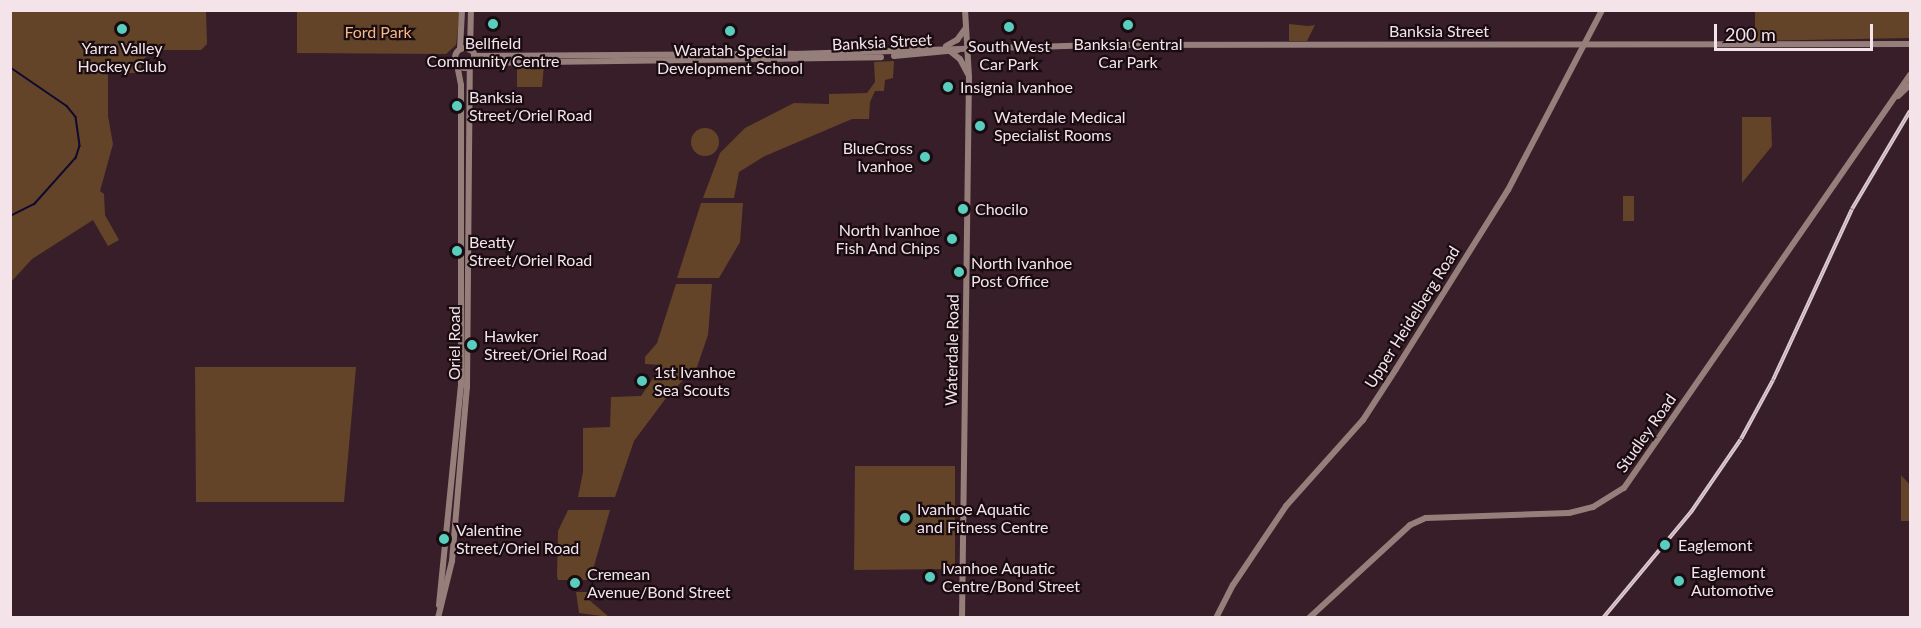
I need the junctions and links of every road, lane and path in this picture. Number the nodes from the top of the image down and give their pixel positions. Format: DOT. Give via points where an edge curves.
graph roads {
  1 [pos="462,10"];
  2 [pos="471,10"];
  3 [pos="965,10"];
  4 [pos="1602,10"];
  5 [pos="965,29"];
  6 [pos="1911,44"];
  7 [pos="1585,45"];
  8 [pos="967,47"];
  9 [pos="943,48"];
  10 [pos="460,49"];
  11 [pos="951,52"];
  12 [pos="529,58"];
  13 [pos="472,59"];
  14 [pos="458,64"];
  15 [pos="1911,75"];
  16 [pos="969,77"];
  17 [pos="1911,85"];
  18 [pos="1895,98"];
  19 [pos="465,360"];
  20 [pos="437,618"];
  21 [pos="962,618"];
  22 [pos="1216,618"];
  23 [pos="1310,618"];
  1 -- 10 [label="street"];
  2 -- 13 [label="street, Oriel Road"];
  3 -- 5 [label="street, Waterdale Road"];
  4 -- 7 [label="street, Upper Heidelberg Road"];
  5 -- 8 [label="street, Waterdale Road"];
  5 -- 9 [label="street" via="957,40"];
  6 -- 7 [label="street, Banksia Street"];
  7 -- 8 [label="street, Banksia Street"];
  7 -- 22 [label="street, Upper Heidelberg Road" via="1508,190 1396,369 1363,420 1286,506 1233,585"];
  8 -- 9 [label="street, Banksia Street"];
  8 -- 11 [label="street, Banksia Street"];
  8 -- 16 [label="street, Waterdale Road"];
  9 -- 12 [label="street, Banksia Street" via="875,53"];
  10 -- 13 [label="street"];
  10 -- 14 [label="street, Oriel Road" via="455,58"];
  11 -- 12 [label="street, Banksia Street" via="793,59"];
  11 -- 16 [label="street" via="960,59"];
  12 -- 13 [label="street, Banksia Street"];
  13 -- 14 [label="street"];
  13 -- 19 [label="street, Oriel Road" via="467,81"];
  14 -- 19 [label="street, Oriel Road"];
  15 -- 18 [label="street, Studley Road"];
  16 -- 21 [label="street, Waterdale Road"];
  17 -- 18 [label="street, Studley Road"];
  18 -- 23 [label="street, Studley Road" via="1624,488 1593,507 1569,513 1426,518 1410,525"];
  19 -- 20 [label="street, Oriel Road" via="446,563"];
}
